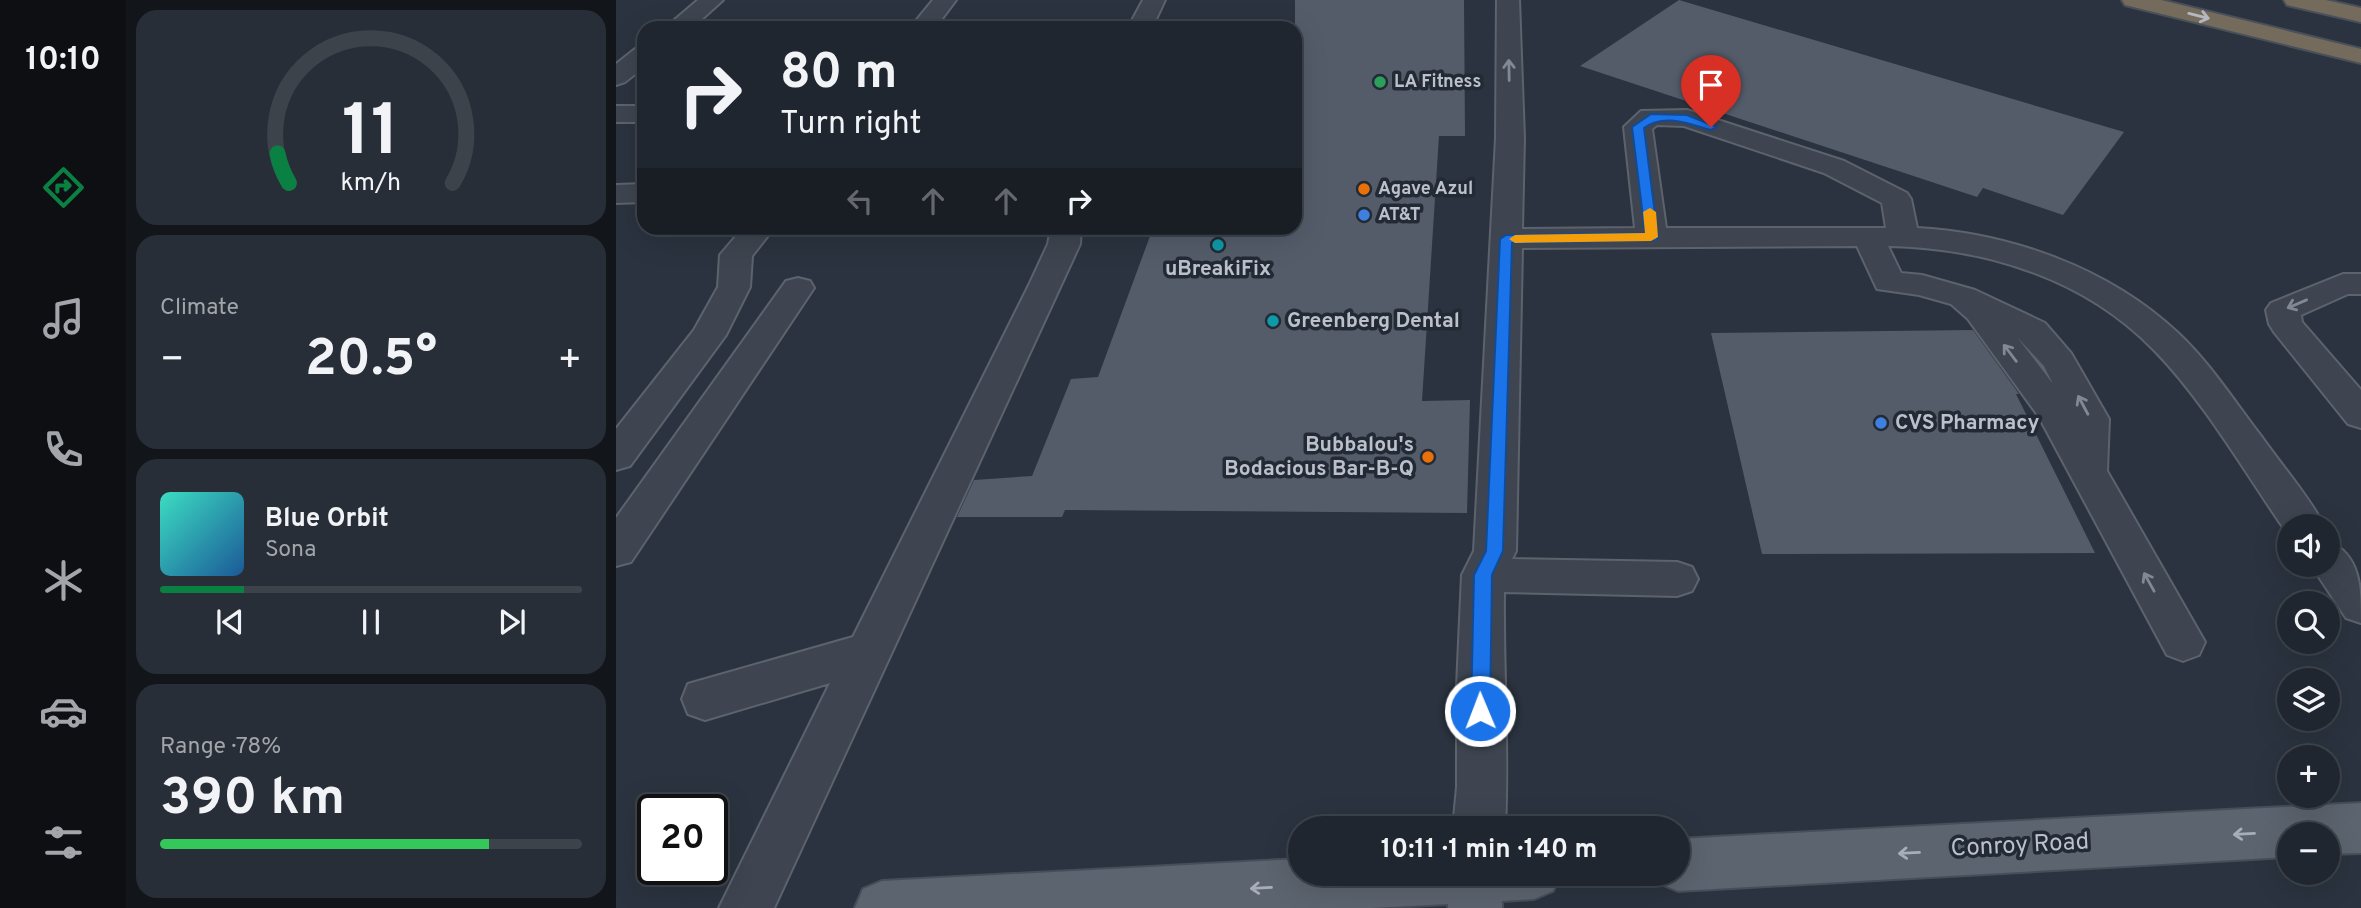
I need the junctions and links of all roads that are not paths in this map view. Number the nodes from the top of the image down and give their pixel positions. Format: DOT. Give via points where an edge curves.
graph roads {
  1 [pos="712,0"];
  2 [pos="945,0"];
  3 [pos="1154,0"];
  4 [pos="1508,0"];
  5 [pos="2133,0"];
  6 [pos="2295,0"];
  7 [pos="2361,15"];
  8 [pos="686,21"];
  9 [pos="928,21"];
  10 [pos="1144,21"];
  11 [pos="2361,56"];
  12 [pos="637,60"];
  13 [pos="616,77"];
  14 [pos="616,114"];
  15 [pos="637,114"];
  16 [pos="616,182"];
  17 [pos="637,182"];
  18 [pos="637,193"];
  19 [pos="616,194"];
  20 [pos="753,235"];
  21 [pos="1065,235"];
  22 [pos="1651,237"];
  23 [pos="1868,237"];
  24 [pos="1903,237"];
  25 [pos="1506,239"];
  26 [pos="2361,284"];
  27 [pos="798,288"];
  28 [pos="704,341"];
  29 [pos="2361,415"];
  30 [pos="616,421"];
  31 [pos="616,456"];
  32 [pos="2296,514"];
  33 [pos="616,550"];
  34 [pos="1483,575"];
  35 [pos="2340,575"];
  36 [pos="1677,579"];
  37 [pos="2361,605"];
  38 [pos="2183,642"];
  39 [pos="869,652"];
  40 [pos="705,699"];
  41 [pos="1478,816"];
  42 [pos="2361,828"];
  43 [pos="1690,864"];
  44 [pos="1288,883"];
  45 [pos="746,908"];
  46 [pos="882,908"];
  1 -- 8 [label="lane"];
  2 -- 9 [label="lane"];
  3 -- 10 [label="lane"];
  25 -- 4 [label="lane, one-way"];
  5 -- 11 [label="highway, one-way"];
  6 -- 7 [label="highway"];
  12 -- 13 [label="lane"];
  14 -- 15 [label="lane"];
  16 -- 17 [label="lane"];
  18 -- 19 [label="lane"];
  20 -- 28 [label="lane" via="736,255 734,287"];
  21 -- 39 [label="lane"];
  22 -- 23 [label="lane"];
  22 -- 24 [label="lane" via="1638,127 1651,117 1687,118 1834,167 1896,200"];
  22 -- 25 [label="lane"];
  23 -- 24 [label="lane"];
  38 -- 23 [label="lane, one-way" via="2054,411 1980,312 1963,297 1922,285 1889,282"];
  24 -- 32 [label="lane" via="1961,242 2013,255 2096,289 2155,331 2195,373"];
  25 -- 34 [label="lane" via="1494,551"];
  26 -- 29 [label="lane, one-way" via="2343,284 2283,310 2286,324"];
  27 -- 33 [label="lane"];
  28 -- 30 [label="lane" via="652,376"];
  28 -- 31 [label="lane"];
  34 -- 36 [label="lane"];
  34 -- 41 [label="lane"];
  35 -- 37 [label="lane"];
  39 -- 40 [label="lane"];
  39 -- 45 [label="lane"];
  42 -- 43 [label="main road, Conroy Road, one-way"];
  44 -- 46 [label="main road, one-way"];
}
